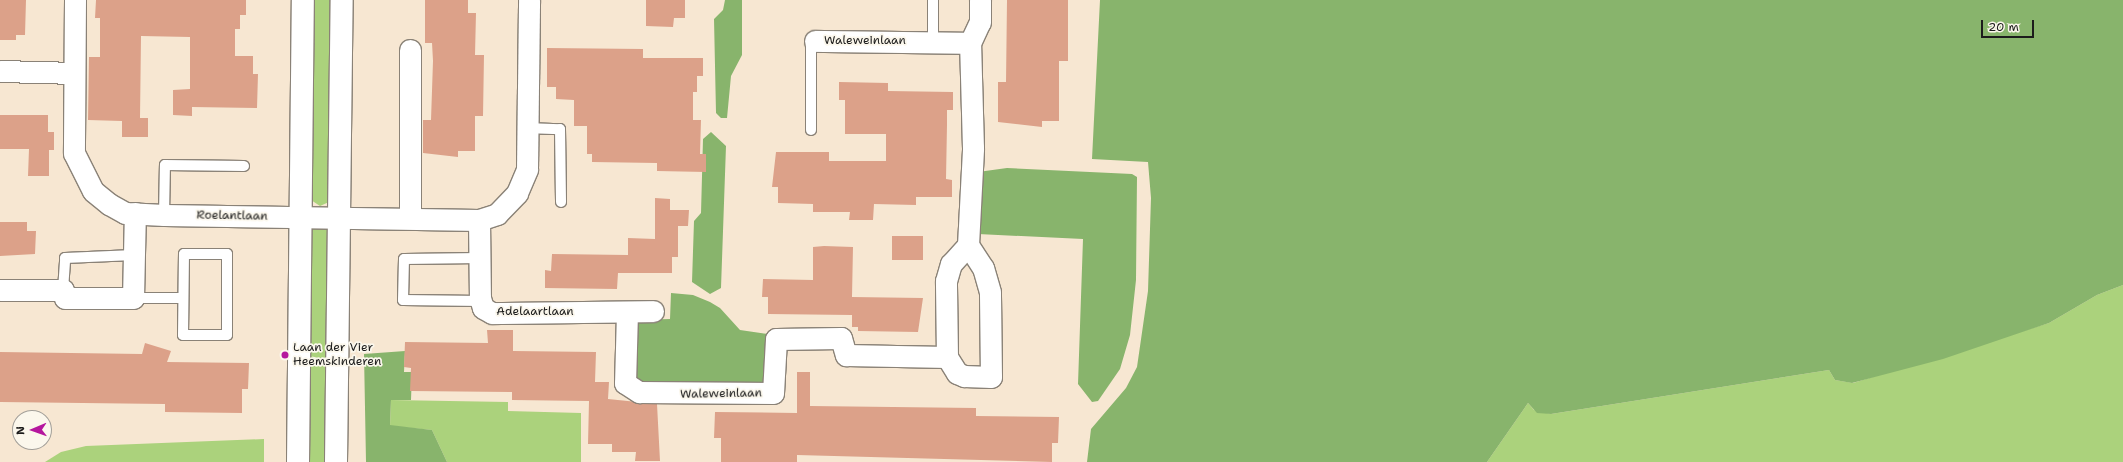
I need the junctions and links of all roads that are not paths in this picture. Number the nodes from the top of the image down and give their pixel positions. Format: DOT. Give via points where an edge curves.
graph roads {
  1 [pos="75,0"];
  2 [pos="303,0"];
  3 [pos="342,0"];
  4 [pos="529,0"];
  5 [pos="933,0"];
  6 [pos="980,0"];
  7 [pos="933,40"];
  8 [pos="815,41"];
  9 [pos="970,43"];
  10 [pos="410,50"];
  11 [pos="0,71"];
  12 [pos="74,73"];
  13 [pos="525,128"];
  14 [pos="811,130"];
  15 [pos="244,166"];
  16 [pos="561,202"];
  17 [pos="136,213"];
  18 [pos="164,215"];
  19 [pos="300,217"];
  20 [pos="339,217"];
  21 [pos="410,218"];
  22 [pos="480,220"];
  23 [pos="968,245"];
  24 [pos="134,256"];
  25 [pos="480,258"];
  26 [pos="0,290"];
  27 [pos="63,290"];
  28 [pos="133,298"];
  29 [pos="183,298"];
  30 [pos="481,301"];
  31 [pos="653,311"];
  32 [pos="627,312"];
  33 [pos="947,357"];
  34 [pos="298,462"];
  35 [pos="336,462"];
  1 -- 12 [label="street, Roelantlaan"];
  2 -- 19 [label="street"];
  3 -- 20 [label="street"];
  4 -- 13 [label="street"];
  5 -- 7 [label="lane"];
  6 -- 9 [label="street" via="980,22"];
  7 -- 8 [label="street, Waleweinlaan"];
  7 -- 9 [label="street, Waleweinlaan"];
  8 -- 14 [label="lane, Waleweinlaan" via="811,47"];
  9 -- 23 [label="street" via="973,148"];
  10 -- 21 [label="street"];
  11 -- 12 [label="street"];
  12 -- 17 [label="street, Roelantlaan" via="74,153 79,168 93,191 109,204 125,213"];
  13 -- 16 [label="lane" via="560,129"];
  13 -- 22 [label="street" via="527,169 517,193 497,214"];
  15 -- 18 [label="lane" via="165,165"];
  17 -- 18 [label="street, Roelantlaan"];
  17 -- 24 [label="street"];
  18 -- 19 [label="street, Roelantlaan"];
  19 -- 20 [label="street, Roelantlaan"];
  19 -- 34 [label="street"];
  20 -- 21 [label="street"];
  20 -- 35 [label="street"];
  21 -- 22 [label="street"];
  22 -- 25 [label="street, Adelaartlaan"];
  23 -- 33 [label="street" via="951,264 946,281"];
  23 -- 33 [label="street" via="983,268 990,292 991,377 964,376 957,373"];
  24 -- 27 [label="lane" via="65,258"];
  24 -- 28 [label="street"];
  25 -- 30 [label="street, Adelaartlaan"];
  25 -- 30 [label="lane" via="404,259 404,300"];
  26 -- 27 [label="street"];
  27 -- 28 [label="street" via="65,298"];
  28 -- 29 [label="lane"];
  29 -- 29 [label="lane" via="184,254 227,254 226,335 183,335"];
  30 -- 32 [label="street, Adelaartlaan" via="483,308 492,313"];
  31 -- 32 [label="street, Adelaartlaan"];
  32 -- 33 [label="street, Waleweinlaan" via="625,383 639,392 773,393 776,339 841,338 846,355"];
}
